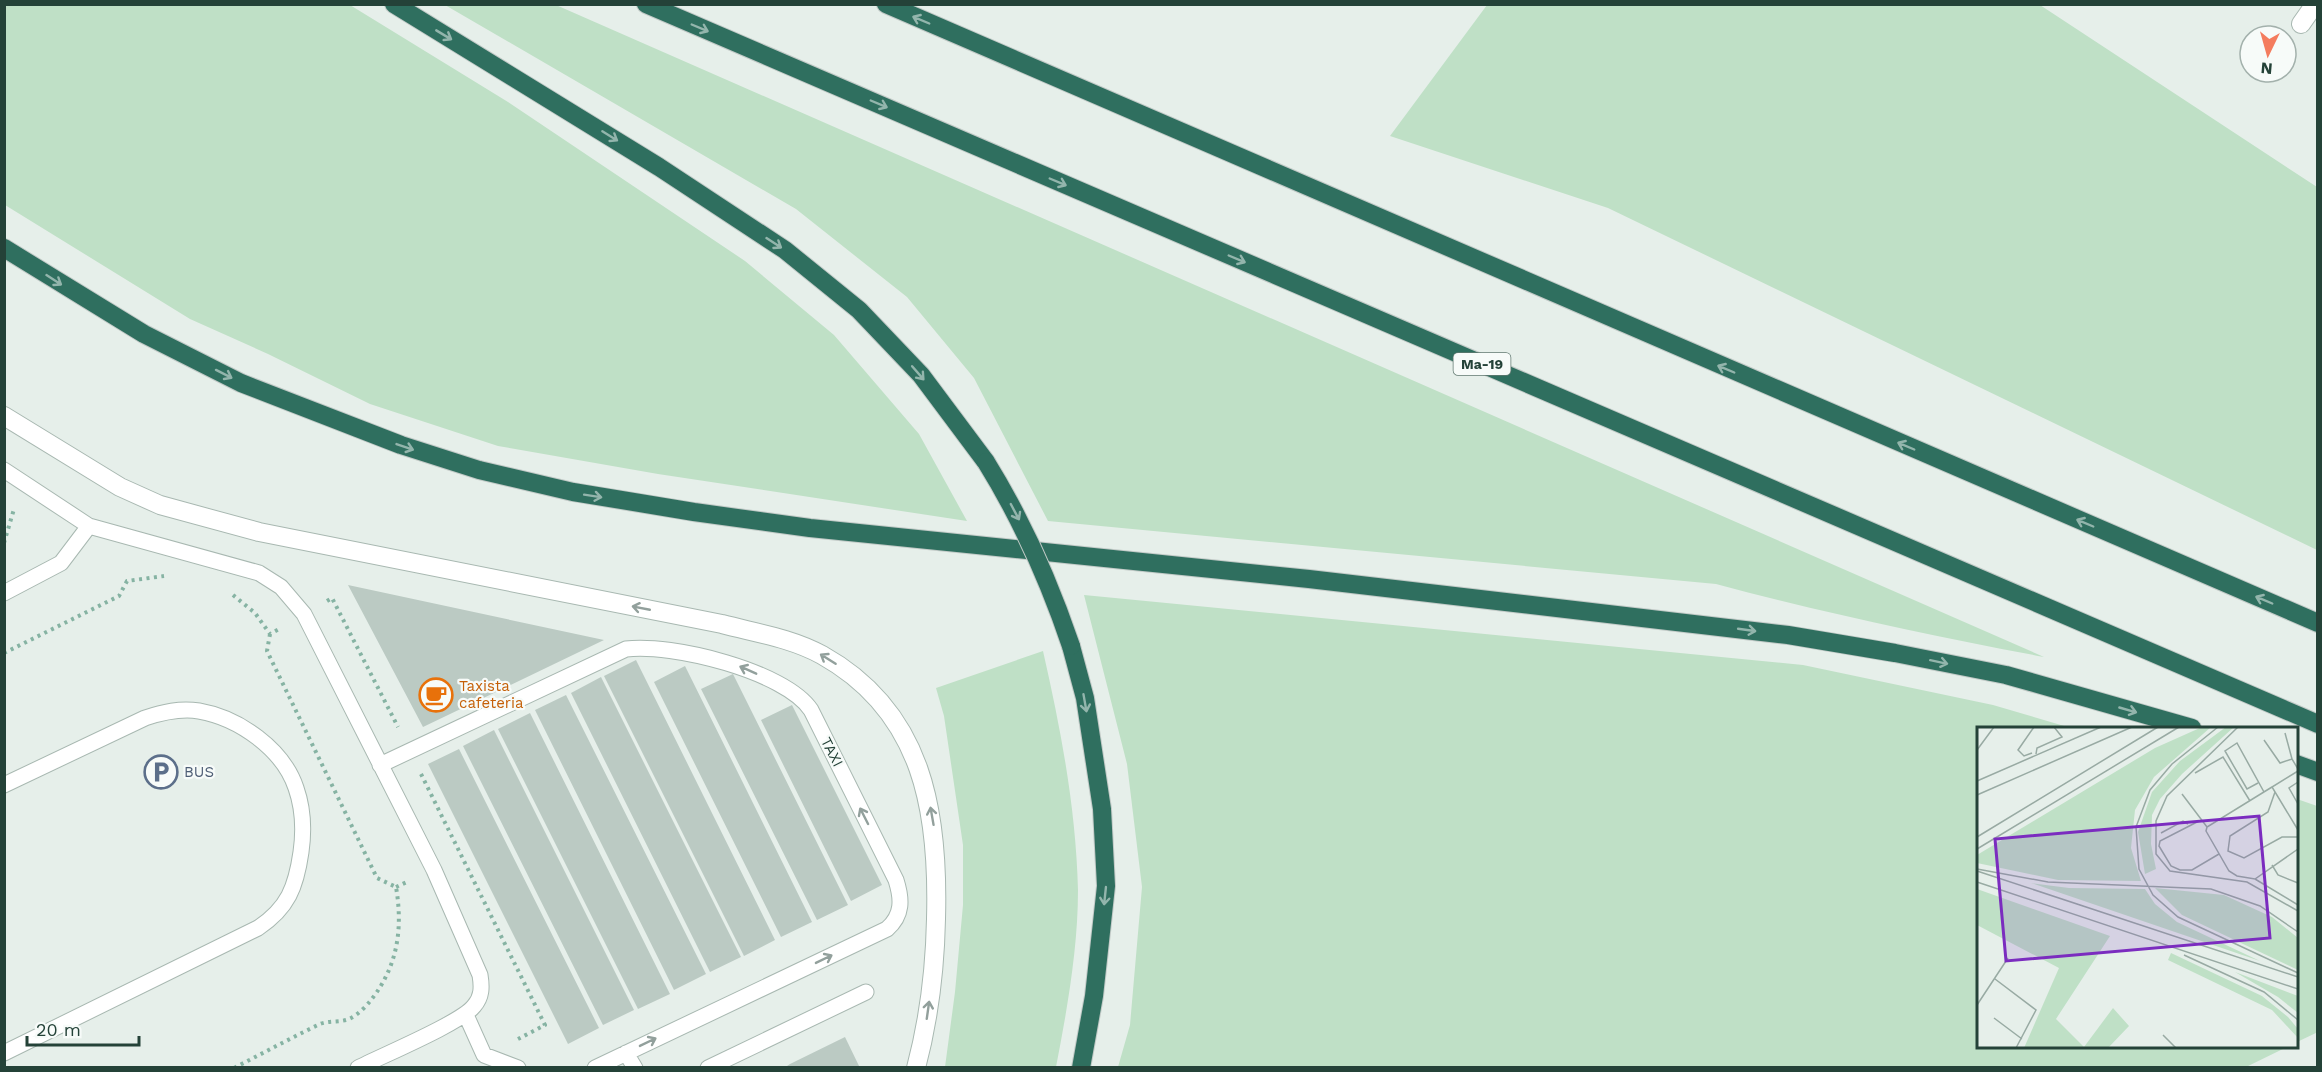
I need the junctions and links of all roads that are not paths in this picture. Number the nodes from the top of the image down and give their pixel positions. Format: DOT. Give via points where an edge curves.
graph roads {
  1 [pos="394,4"];
  2 [pos="646,4"];
  3 [pos="886,4"];
  4 [pos="2315,4"];
  5 [pos="2301,24"];
  6 [pos="4,248"];
  7 [pos="4,416"];
  8 [pos="4,470"];
  9 [pos="89,526"];
  10 [pos="4,593"];
  11 [pos="2318,623"];
  12 [pos="2318,724"];
  13 [pos="2185,727"];
  14 [pos="380,765"];
  15 [pos="2298,765"];
  16 [pos="2318,772"];
  17 [pos="4,786"];
  18 [pos="866,992"];
  19 [pos="466,1015"];
  20 [pos="4,1053"];
  21 [pos="626,1053"];
  22 [pos="358,1068"];
  23 [pos="518,1068"];
  24 [pos="595,1068"];
  25 [pos="634,1068"];
  26 [pos="708,1068"];
  27 [pos="916,1068"];
  28 [pos="1081,1068"];
  1 -- 28 [label="highway, one-way, bridge" via="659,167 785,250 859,310 921,375 986,462 1029,538 1055,598 1085,698 1102,809 1106,886 1094,996"];
  2 -- 12 [label="highway, Ma-19, one-way"];
  11 -- 3 [label="highway, one-way"];
  4 -- 5 [label="street"];
  6 -- 13 [label="highway, one-way" via="144,334 241,383 401,446 479,471 573,492 810,528 1309,579 1788,635 2006,675"];
  27 -- 7 [label="street, one-way" via="928,1015 935,951 938,874 932,813 915,760 895,720 849,673 822,655 781,638 259,532 160,505 120,487"];
  8 -- 9 [label="lane"];
  9 -- 10 [label="lane" via="61,563"];
  9 -- 14 [label="lane" via="259,573 281,586 304,614"];
  14 -- 19 [label="lane" via="434,870 480,975 479,998"];
  21 -- 14 [label="lane, TAXI, one-way" via="887,929 899,915 896,880 804,699 729,663 651,647 626,649"];
  15 -- 16 [label="highway"];
  17 -- 20 [label="lane" via="145,718 164,711 200,711 243,728 286,766 301,804 302,847 295,881 273,918"];
  18 -- 26 [label="lane"];
  19 -- 22 [label="lane"];
  19 -- 23 [label="lane" via="484,1055"];
  21 -- 24 [label="lane, TAXI"];
  21 -- 25 [label="lane"];
}
